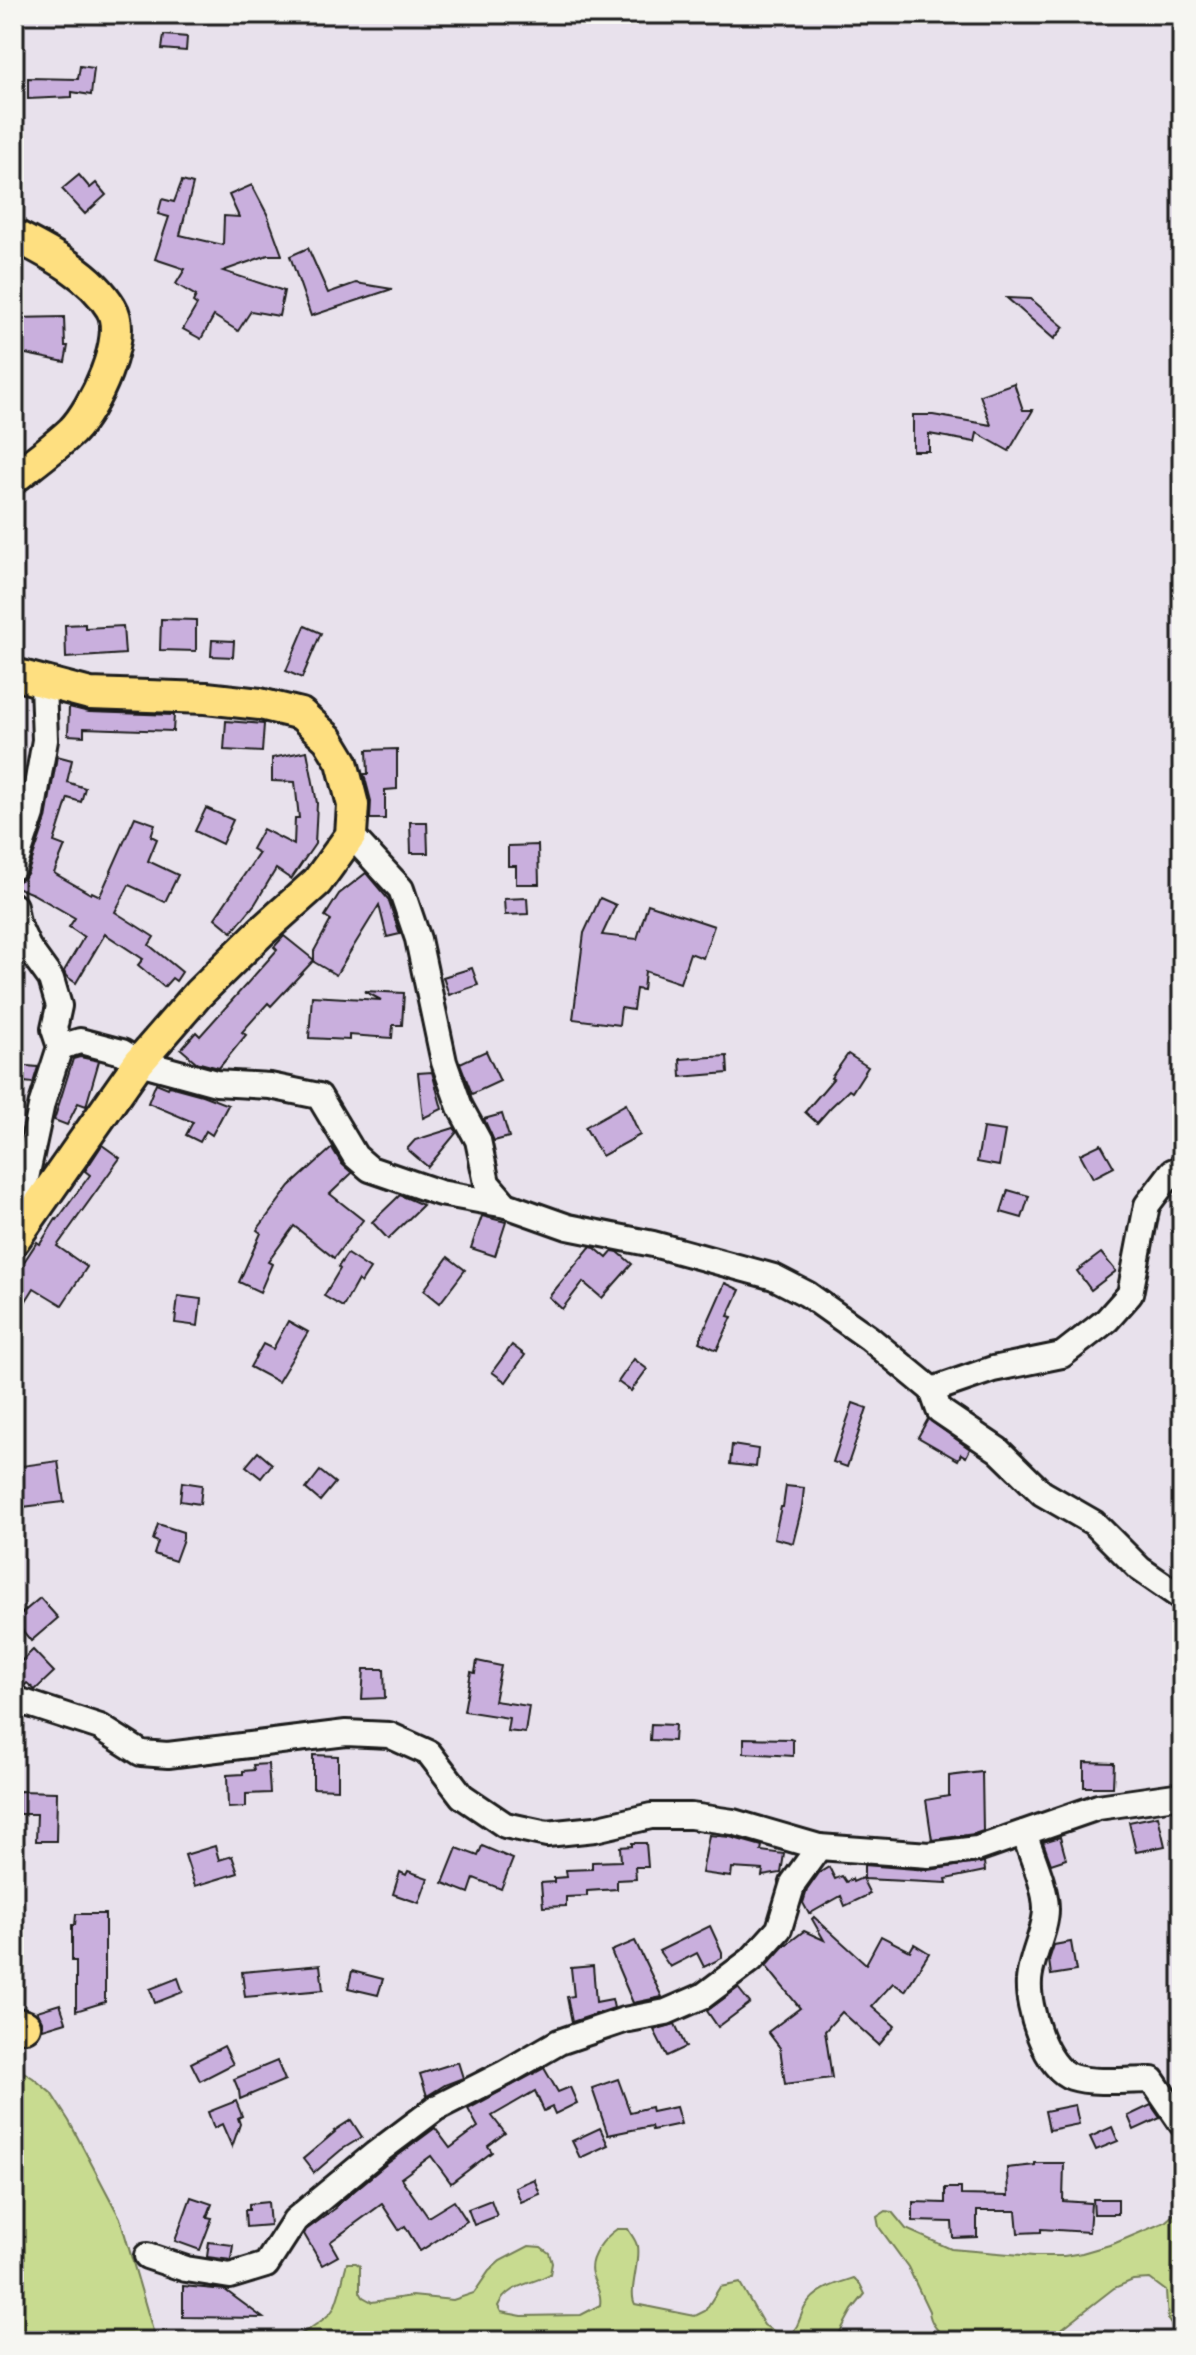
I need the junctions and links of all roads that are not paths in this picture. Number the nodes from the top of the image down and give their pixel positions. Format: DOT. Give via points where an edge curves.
graph roads {
  1 [pos="14,235"];
  2 [pos="14,478"];
  3 [pos="14,674"];
  4 [pos="43,683"];
  5 [pos="351,835"];
  6 [pos="14,867"];
  7 [pos="14,906"];
  8 [pos="60,1047"];
  9 [pos="139,1062"];
  10 [pos="1182,1168"];
  11 [pos="506,1205"];
  12 [pos="14,1237"];
  13 [pos="932,1390"];
  14 [pos="1182,1598"];
  15 [pos="14,1699"];
  16 [pos="1182,1795"];
  17 [pos="1024,1833"];
  18 [pos="819,1847"];
  19 [pos="1182,2124"];
  20 [pos="147,2256"];
  1 -- 2 [label="main road" via="97,288 114,312 116,341 107,376 74,430"];
  3 -- 4 [label="main road"];
  4 -- 5 [label="main road" via="90,694 206,698 301,714 328,739 342,762 353,805"];
  4 -- 6 [label="street" via="45,740 32,814"];
  5 -- 9 [label="main road" via="317,882 198,994"];
  5 -- 11 [label="street" via="401,889 418,939 444,1062 478,1140 487,1183"];
  7 -- 8 [label="street" via="28,947 51,979 59,1006 54,1029"];
  8 -- 9 [label="street" via="80,1041"];
  8 -- 12 [label="street" via="42,1103"];
  9 -- 11 [label="street" via="216,1083 319,1096 355,1156 370,1169 440,1193"];
  9 -- 12 [label="main road"];
  10 -- 13 [label="street" via="1172,1172 1147,1205 1130,1294 1107,1320 1062,1355 993,1369"];
  11 -- 13 [label="street" via="568,1227 774,1277 869,1338"];
  13 -- 14 [label="street" via="939,1410 998,1450 1042,1493 1094,1523 1140,1569"];
  15 -- 18 [label="street" via="100,1727 141,1753 168,1755 346,1733 389,1735 429,1753 462,1796 505,1825 547,1834 651,1816 691,1816 733,1822"];
  16 -- 17 [label="street" via="1098,1807"];
  17 -- 18 [label="street" via="977,1849 929,1855"];
  17 -- 19 [label="street" via="1046,1910 1029,1980 1030,2009 1039,2037 1070,2077 1152,2080"];
  18 -- 20 [label="street" via="793,1883 779,1929 751,1960 703,1996 559,2042 436,2108 295,2220 266,2265 230,2276"];
}
